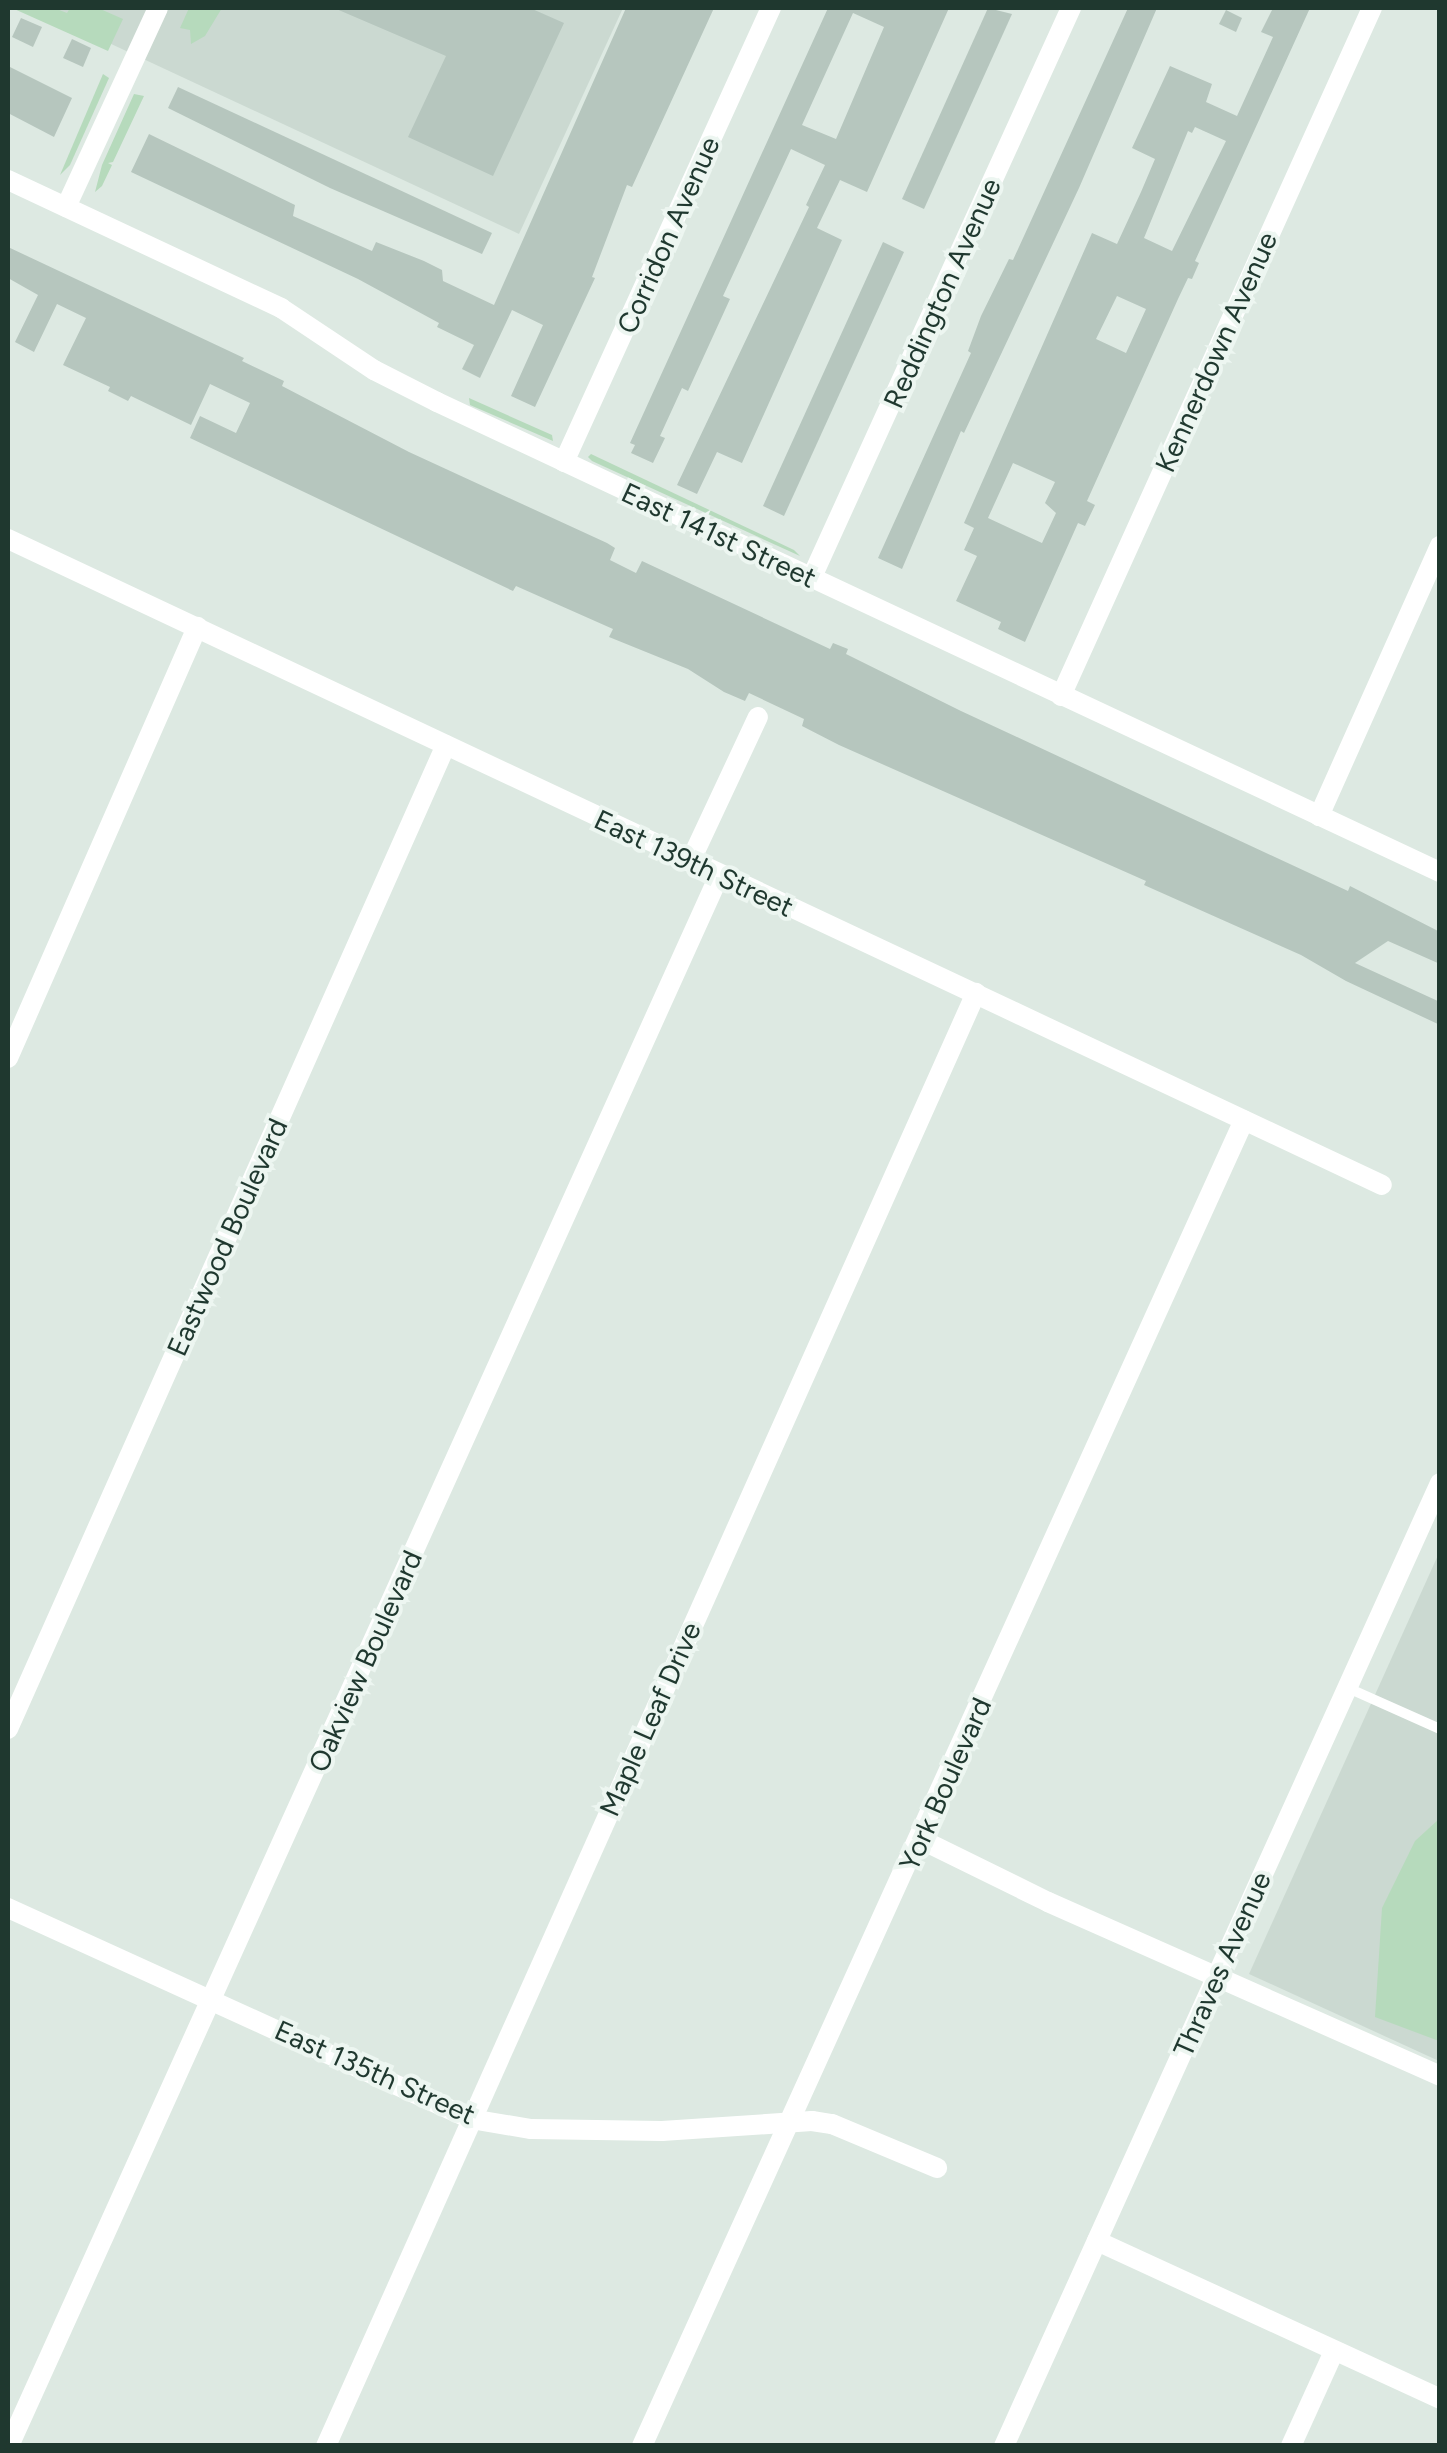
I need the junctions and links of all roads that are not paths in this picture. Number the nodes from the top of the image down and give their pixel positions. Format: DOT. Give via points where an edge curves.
graph roads {
  1 [pos="158,8"];
  2 [pos="771,8"];
  3 [pos="1071,8"];
  4 [pos="1372,8"];
  5 [pos="8,180"];
  6 [pos="66,207"];
  7 [pos="564,462"];
  8 [pos="8,539"];
  9 [pos="1440,546"];
  10 [pos="812,578"];
  11 [pos="197,627"];
  12 [pos="1061,696"];
  13 [pos="758,717"];
  14 [pos="446,745"];
  15 [pos="1319,816"];
  16 [pos="690,862"];
  17 [pos="1440,872"];
  18 [pos="719,876"];
  19 [pos="976,994"];
  20 [pos="8,1058"];
  21 [pos="1244,1120"];
  22 [pos="1382,1185"];
  23 [pos="1440,1483"];
  24 [pos="1347,1687"];
  25 [pos="8,1729"];
  26 [pos="1440,1729"];
  27 [pos="920,1840"];
  28 [pos="8,1908"];
  29 [pos="1216,1975"];
  30 [pos="213,1998"];
  31 [pos="1440,2076"];
  32 [pos="471,2119"];
  33 [pos="793,2120"];
  34 [pos="937,2168"];
  35 [pos="1097,2241"];
  36 [pos="1334,2352"];
  37 [pos="1440,2399"];
  38 [pos="9,2446"];
  39 [pos="326,2446"];
  40 [pos="642,2446"];
  41 [pos="1004,2446"];
  42 [pos="1292,2446"];
  1 -- 6 [label="street"];
  2 -- 7 [label="street, Corridon Avenue"];
  3 -- 10 [label="street, Reddington Avenue"];
  4 -- 12 [label="street, Kennerdown Avenue"];
  5 -- 6 [label="street, East 141st Street"];
  6 -- 7 [label="street, East 141st Street" via="281,308 394,382"];
  7 -- 10 [label="street, East 141st Street"];
  8 -- 11 [label="street, East 139th Street"];
  9 -- 15 [label="street"];
  10 -- 12 [label="street, East 141st Street"];
  11 -- 14 [label="street, East 139th Street"];
  11 -- 20 [label="street"];
  12 -- 15 [label="street, East 141st Street"];
  13 -- 16 [label="street"];
  14 -- 16 [label="street, East 139th Street"];
  14 -- 25 [label="street, Eastwood Boulevard"];
  15 -- 17 [label="street, East 141st Street"];
  16 -- 18 [label="street, East 139th Street"];
  18 -- 19 [label="street, East 139th Street"];
  18 -- 30 [label="street, Oakview Boulevard"];
  19 -- 21 [label="street, East 139th Street"];
  19 -- 32 [label="street, Maple Leaf Drive"];
  21 -- 22 [label="street, East 139th Street"];
  21 -- 27 [label="street, York Boulevard"];
  23 -- 24 [label="street, Thraves Avenue"];
  24 -- 26 [label="lane"];
  24 -- 29 [label="street, Thraves Avenue"];
  27 -- 29 [label="street"];
  27 -- 33 [label="street, York Boulevard"];
  28 -- 30 [label="street, East 135th Street"];
  29 -- 31 [label="street"];
  29 -- 35 [label="street, Thraves Avenue"];
  30 -- 32 [label="street, East 135th Street"];
  30 -- 38 [label="street, Oakview Boulevard"];
  32 -- 33 [label="street, East 135th Street" via="531,2129 662,2131"];
  32 -- 39 [label="street, Maple Leaf Drive"];
  33 -- 34 [label="street, East 135th Street" via="832,2124"];
  33 -- 40 [label="street, York Boulevard"];
  35 -- 36 [label="street"];
  35 -- 41 [label="street, Thraves Avenue"];
  36 -- 37 [label="street"];
  36 -- 42 [label="street"];
}
